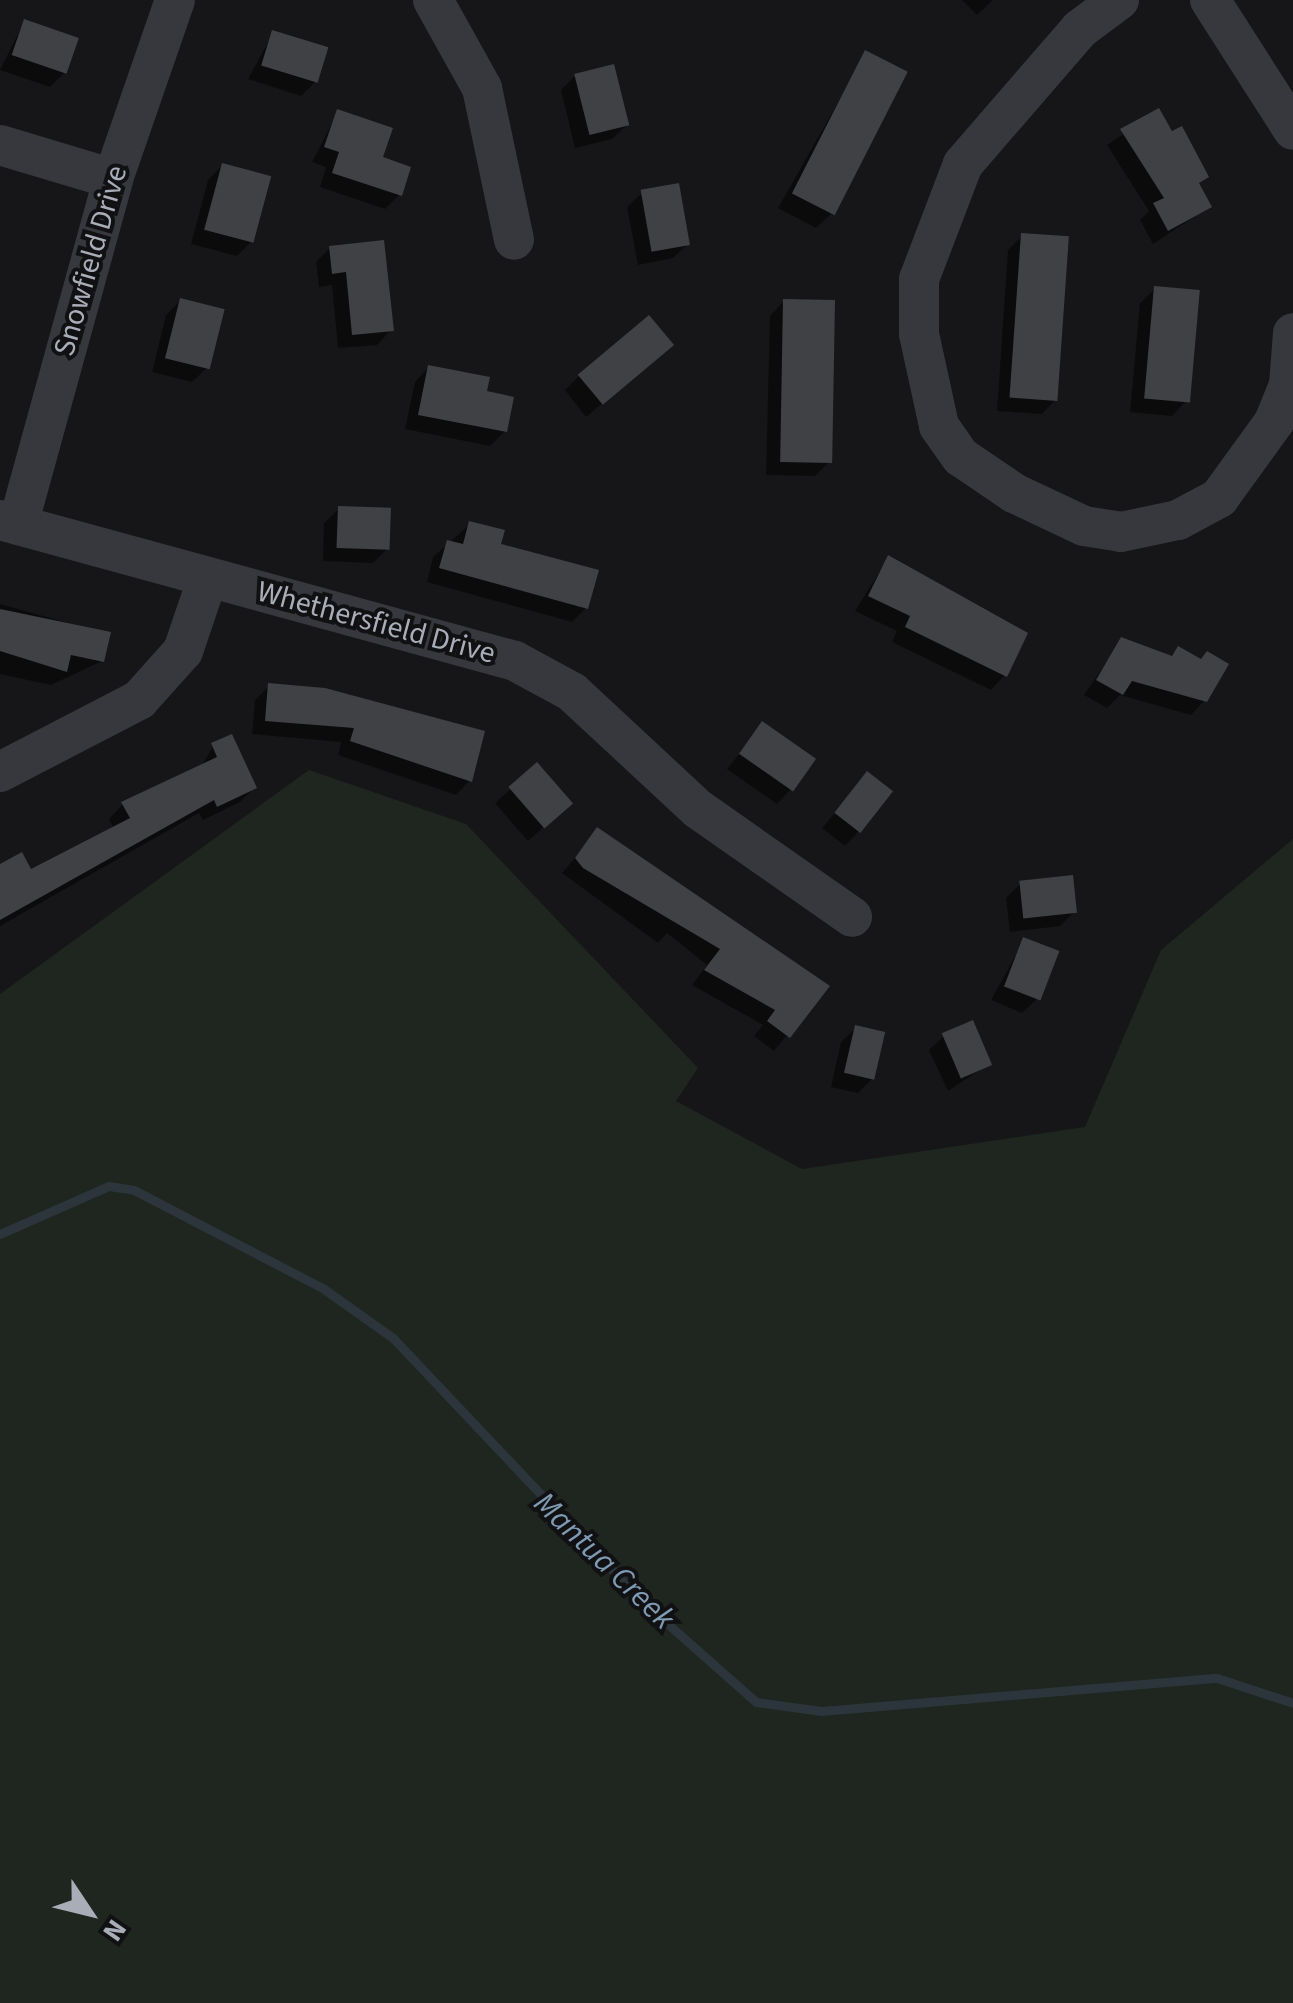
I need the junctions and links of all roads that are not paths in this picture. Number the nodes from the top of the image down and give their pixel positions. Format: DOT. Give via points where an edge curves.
graph roads {
  1 [pos="176,0"];
  2 [pos="434,0"];
  3 [pos="1119,0"];
  4 [pos="1210,0"];
  5 [pos="1293,130"];
  6 [pos="0,145"];
  7 [pos="112,179"];
  8 [pos="514,240"];
  9 [pos="1293,334"];
  10 [pos="9,522"];
  11 [pos="208,577"];
  12 [pos="0,772"];
  13 [pos="852,917"];
  1 -- 7 [label="street, Snowfield Drive"];
  2 -- 8 [label="street" via="482,88"];
  3 -- 9 [label="street" via="1080,29 963,164 919,278 919,334 939,426 988,475 1084,526 1121,532 1178,520 1219,498 1274,422 1290,385"];
  4 -- 5 [label="street"];
  6 -- 7 [label="street"];
  7 -- 10 [label="street, Snowfield Drive"];
  10 -- 11 [label="street, Whethersfield Drive"];
  11 -- 12 [label="street" via="183,652 139,700"];
  11 -- 13 [label="street, Whethersfield Drive" via="516,661 572,692 698,810"];
}
